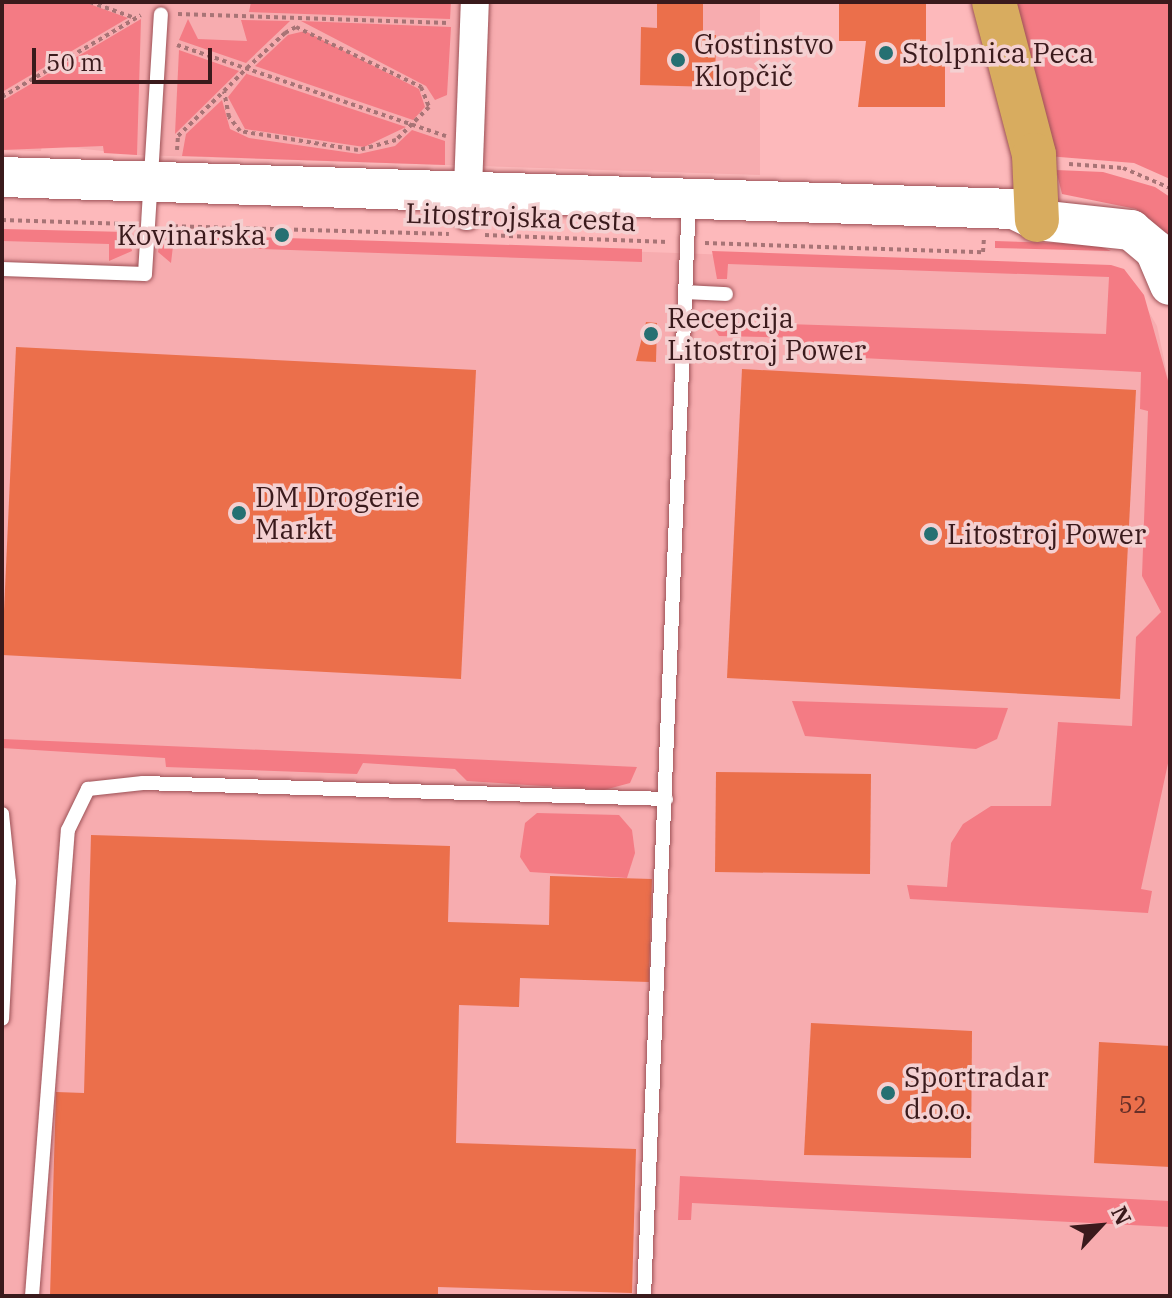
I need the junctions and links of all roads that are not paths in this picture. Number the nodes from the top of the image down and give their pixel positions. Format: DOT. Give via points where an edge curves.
graph roads {
  1 [pos="994,2"];
  2 [pos="475,13"];
  3 [pos="161,14"];
  4 [pos="2,177"];
  5 [pos="156,194"];
  6 [pos="2,203"];
  7 [pos="465,220"];
  8 [pos="1037,220"];
  9 [pos="688,222"];
  10 [pos="2,269"];
  11 [pos="1170,285"];
  12 [pos="686,292"];
  13 [pos="726,294"];
  14 [pos="666,799"];
  15 [pos="2,814"];
  16 [pos="2,1019"];
  17 [pos="32,1296"];
  18 [pos="644,1296"];
  1 -- 8 [label="highway" via="1034,155"];
  2 -- 7 [label="street"];
  3 -- 5 [label="lane"];
  4 -- 5 [label="main road, Litostrojska cesta"];
  5 -- 6 [label="main road, Litostrojska cesta"];
  5 -- 7 [label="main road, Litostrojska cesta"];
  5 -- 10 [label="lane" via="145,274"];
  7 -- 9 [label="main road, Litostrojska cesta"];
  8 -- 9 [label="main road, Litostrojska cesta" via="1013,232 871,217"];
  8 -- 11 [label="main road, Litostrojska cesta" via="1131,230 1155,250"];
  9 -- 12 [label="lane"];
  12 -- 13 [label="lane"];
  12 -- 14 [label="lane"];
  14 -- 17 [label="lane" via="143,783 88,789 68,830"];
  14 -- 18 [label="lane"];
  15 -- 16 [label="lane" via="9,882"];
}
